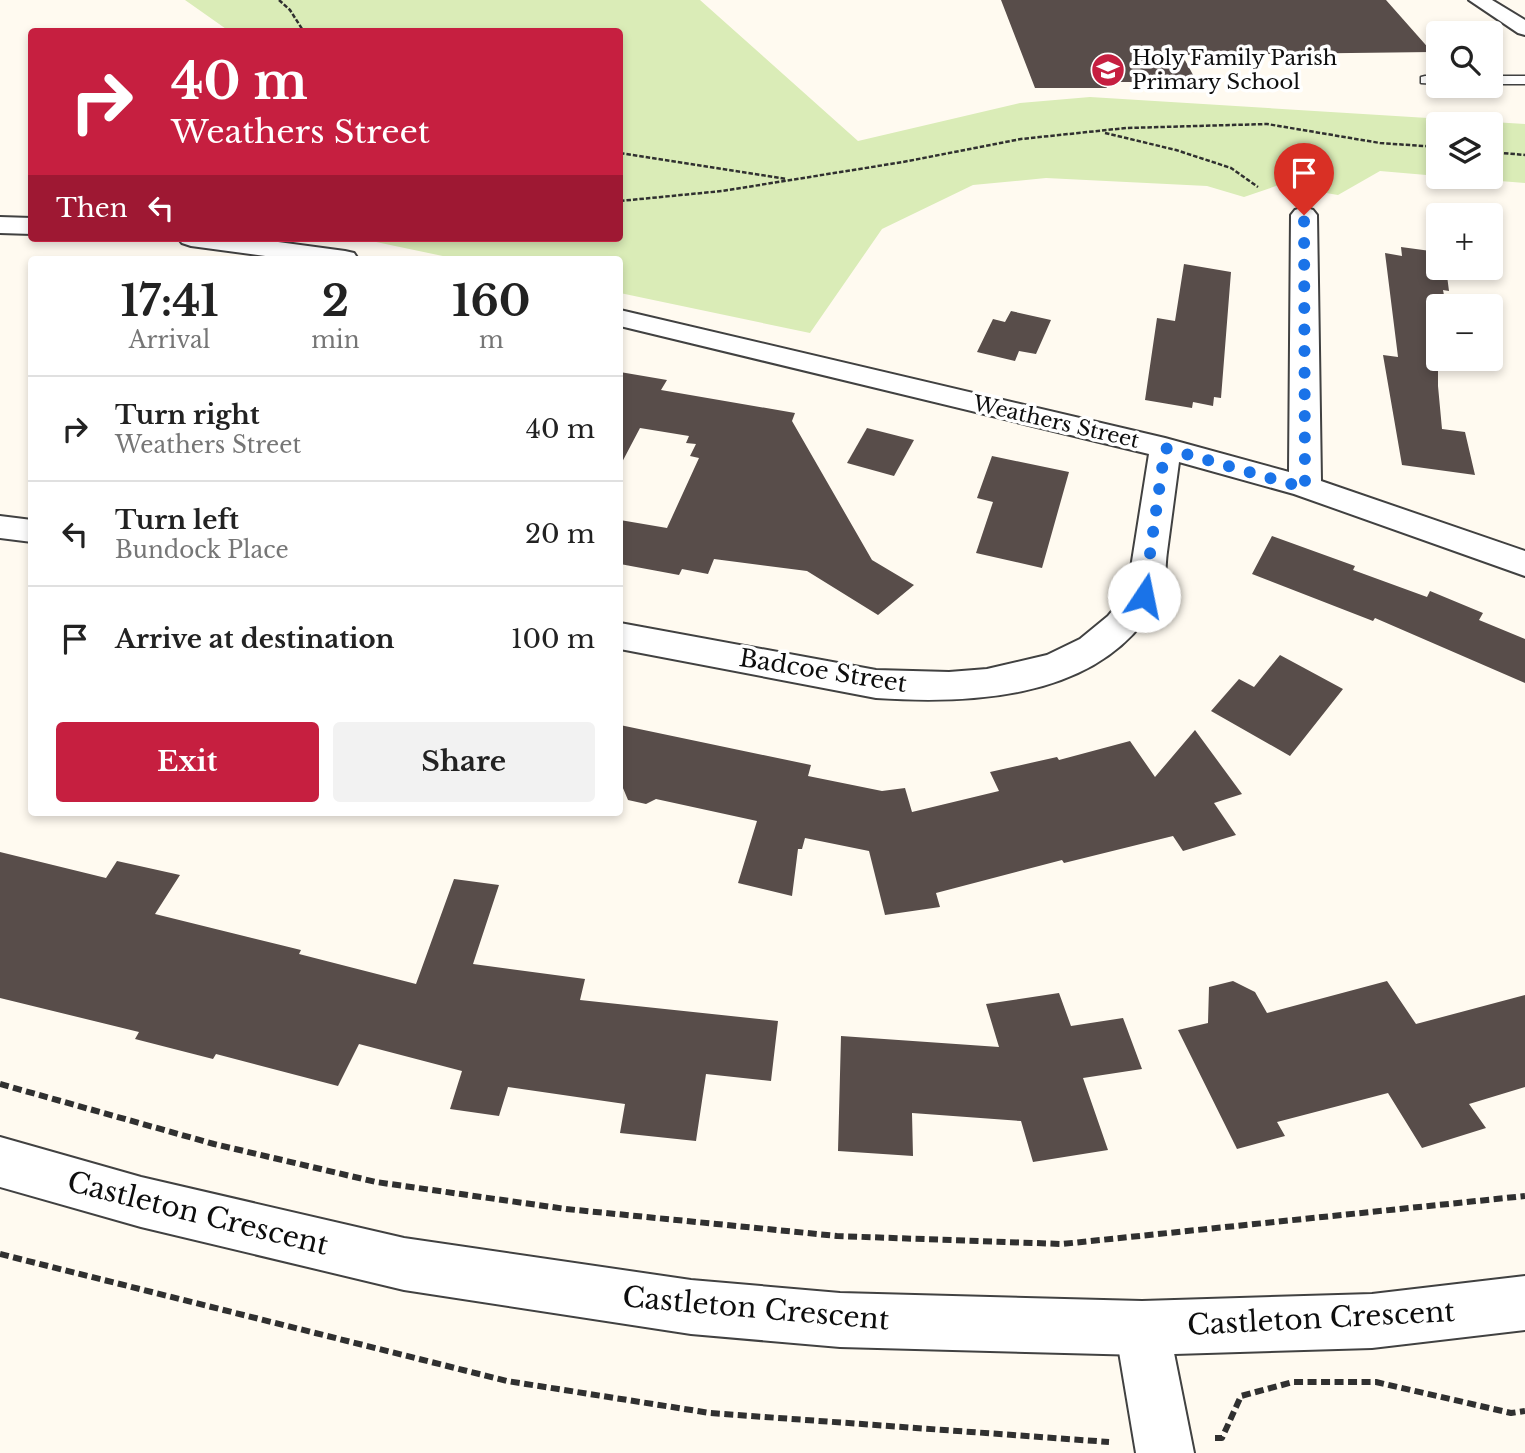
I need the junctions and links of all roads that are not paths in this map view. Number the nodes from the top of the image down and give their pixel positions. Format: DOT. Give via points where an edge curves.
graph roads {
  1 [pos="1479,0"];
  2 [pos="1525,29"];
  3 [pos="1503,80"];
  4 [pos="1525,80"];
  5 [pos="1304,215"];
  6 [pos="0,225"];
  7 [pos="28,226"];
  8 [pos="220,242"];
  9 [pos="323,256"];
  10 [pos="623,319"];
  11 [pos="1165,448"];
  12 [pos="1305,488"];
  13 [pos="0,527"];
  14 [pos="28,530"];
  15 [pos="1525,564"];
  16 [pos="623,637"];
  17 [pos="0,1162"];
  18 [pos="1525,1303"];
  19 [pos="1142,1328"];
  20 [pos="1164,1447"];
  1 -- 2 [label="street"];
  3 -- 4 [label="lane"];
  5 -- 12 [label="street"];
  6 -- 7 [label="street"];
  8 -- 9 [label="street"];
  10 -- 11 [label="street, Weathers Street"];
  11 -- 12 [label="street, Weathers Street"];
  11 -- 16 [label="street, Badcoe Street" via="1144,596 1118,630 1075,659 1016,678 911,687"];
  12 -- 15 [label="street, Weathers Street"];
  13 -- 14 [label="street"];
  17 -- 19 [label="street, Castleton Crescent" via="141,1202 404,1264 677,1305 840,1320"];
  18 -- 19 [label="street, Castleton Crescent" via="1372,1321"];
  19 -- 20 [label="street"];
}
